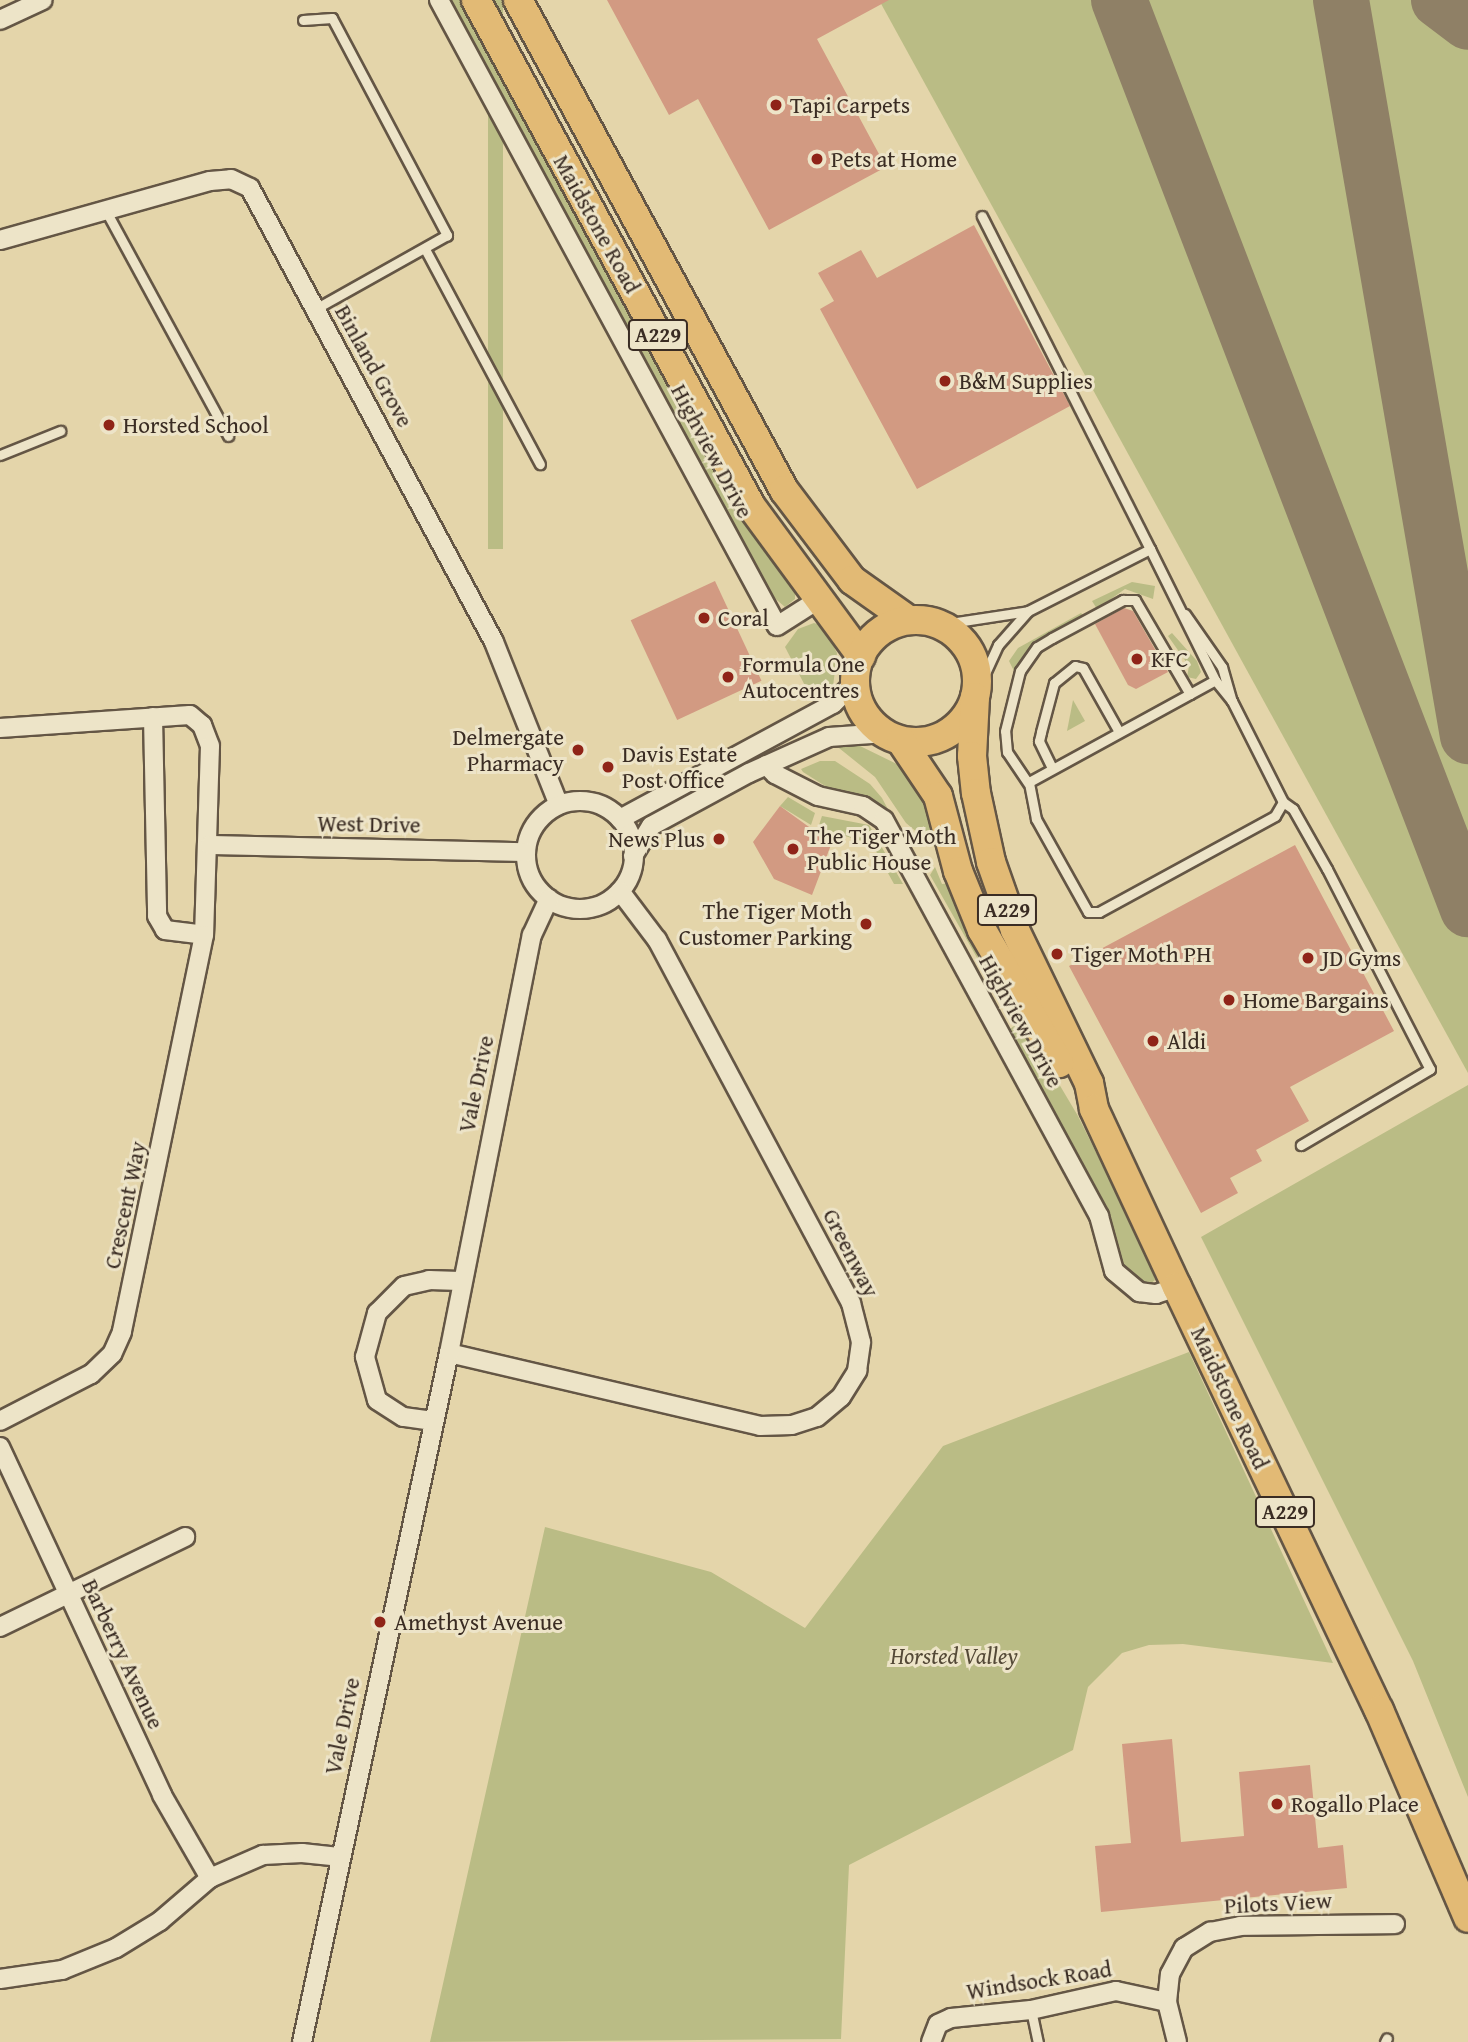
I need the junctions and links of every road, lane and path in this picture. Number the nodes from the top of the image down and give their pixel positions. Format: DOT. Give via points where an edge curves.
graph roads {
  1 [pos="43,0"];
  2 [pos="439,0"];
  3 [pos="476,0"];
  4 [pos="518,0"];
  5 [pos="0,20"];
  6 [pos="303,20"];
  7 [pos="106,211"];
  8 [pos="982,216"];
  9 [pos="0,240"];
  10 [pos="425,249"];
  11 [pos="315,309"];
  12 [pos="60,430"];
  13 [pos="228,436"];
  14 [pos="0,456"];
  15 [pos="540,464"];
  16 [pos="1150,549"];
  17 [pos="818,600"];
  18 [pos="1028,611"];
  19 [pos="1185,614"];
  20 [pos="907,620"];
  21 [pos="937,625"];
  22 [pos="858,669"];
  23 [pos="1214,680"];
  24 [pos="1189,694"];
  25 [pos="975,695"];
  26 [pos="1232,701"];
  27 [pos="153,717"];
  28 [pos="0,728"];
  29 [pos="1119,732"];
  30 [pos="893,737"];
  31 [pos="787,755"];
  32 [pos="766,765"];
  33 [pos="1052,768"];
  34 [pos="797,782"];
  35 [pos="1028,783"];
  36 [pos="1283,802"];
  37 [pos="559,805"];
  38 [pos="620,819"];
  39 [pos="210,845"];
  40 [pos="526,852"];
  41 [pos="633,856"];
  42 [pos="620,891"];
  43 [pos="549,899"];
  44 [pos="204,935"];
  45 [pos="1094,1109"];
  46 [pos="1301,1145"];
  47 [pos="460,1281"];
  48 [pos="1177,1287"];
  49 [pos="449,1353"];
  50 [pos="0,1421"];
  51 [pos="433,1421"];
  52 [pos="0,1447"];
  53 [pos="185,1538"];
  54 [pos="68,1595"];
  55 [pos="0,1627"];
  56 [pos="339,1857"];
  57 [pos="209,1878"];
  58 [pos="1468,1918"];
  59 [pos="1395,1924"];
  60 [pos="0,1979"];
  61 [pos="1167,2002"];
  62 [pos="1031,2010"];
  63 [pos="302,2042"];
  64 [pos="931,2042"];
  65 [pos="1038,2042"];
  66 [pos="1177,2042"];
  1 -- 5 [label="street"];
  2 -- 17 [label="street, Highview Drive" via="777,626"];
  3 -- 17 [label="main road, Maidstone Road / A229" via="751,506"];
  4 -- 20 [label="main road, Maidstone Road / A229" via="784,490 852,580"];
  6 -- 10 [label="lane" via="332,18 445,225 447,235"];
  7 -- 9 [label="street, Binland Grove"];
  7 -- 11 [label="street, Binland Grove" via="232,178 250,188 261,205"];
  7 -- 13 [label="lane"];
  8 -- 16 [label="lane"];
  10 -- 11 [label="lane"];
  10 -- 15 [label="lane"];
  11 -- 37 [label="street, Binland Grove" via="494,642"];
  12 -- 14 [label="lane"];
  16 -- 18 [label="lane"];
  16 -- 19 [label="lane"];
  17 -- 22 [label="main road, Maidstone Road / A229"];
  18 -- 21 [label="lane"];
  18 -- 25 [label="lane" via="998,645"];
  19 -- 23 [label="lane"];
  19 -- 26 [label="lane" via="1217,657"];
  20 -- 21 [label="main road, A229"];
  20 -- 22 [label="main road" via="875,635"];
  21 -- 25 [label="main road, A229" via="968,649"];
  22 -- 30 [label="main road, A229" via="865,713"];
  22 -- 38 [label="street" via="833,704"];
  23 -- 24 [label="lane"];
  23 -- 26 [label="lane"];
  24 -- 29 [label="lane"];
  24 -- 35 [label="lane" via="1135,600 1123,600 1052,638 1037,648 1020,671 1005,731 1010,757"];
  25 -- 30 [label="main road" via="961,722 943,736 919,743"];
  25 -- 45 [label="main road, Maidstone Road / A229" via="973,773 995,875 1023,950 1089,1083"];
  26 -- 36 [label="lane"];
  27 -- 28 [label="street, Crescent Way"];
  27 -- 39 [label="street, Crescent Way" via="190,715 202,725 210,746"];
  27 -- 44 [label="street" via="158,916 164,930"];
  29 -- 33 [label="lane"];
  29 -- 33 [label="lane" via="1083,668 1075,666 1054,683 1041,732 1039,741"];
  30 -- 31 [label="street" via="834,736"];
  30 -- 45 [label="main road, Maidstone Road / A229" via="938,796 958,871 982,930 1075,1090"];
  31 -- 32 [label="street"];
  31 -- 34 [label="street"];
  32 -- 34 [label="street, Highview Drive" via="782,778"];
  32 -- 41 [label="street" via="651,826"];
  33 -- 35 [label="lane"];
  34 -- 48 [label="street, Highview Drive" via="818,796 863,806 884,820 1100,1216 1114,1271 1139,1292 1156,1294"];
  35 -- 36 [label="lane" via="1041,830 1086,910 1094,914 1275,817"];
  36 -- 46 [label="lane" via="1293,809 1327,869 1430,1069"];
  37 -- 38 [label="street" via="592,802"];
  37 -- 40 [label="street" via="533,829"];
  38 -- 41 [label="street" via="631,837"];
  39 -- 40 [label="street, West Drive"];
  39 -- 44 [label="street, Crescent Way"];
  40 -- 43 [label="street" via="534,883"];
  41 -- 42 [label="street"];
  42 -- 43 [label="street" via="586,908"];
  42 -- 49 [label="street, Greenway" via="657,940 851,1303 861,1342 857,1371 841,1397 817,1416 792,1425 760,1426"];
  43 -- 47 [label="street, Vale Drive" via="532,935"];
  44 -- 50 [label="street, Crescent Way" via="122,1332 111,1354 91,1374"];
  45 -- 48 [label="main road, Maidstone Road / A229"];
  47 -- 49 [label="street, Vale Drive"];
  47 -- 51 [label="street" via="429,1280 404,1286 377,1313 365,1357 376,1400 403,1417"];
  48 -- 58 [label="main road, Maidstone Road / A229" via="1369,1688"];
  49 -- 51 [label="street, Vale Drive"];
  51 -- 56 [label="street, Vale Drive"];
  52 -- 54 [label="street, Barberry Avenue"];
  53 -- 54 [label="street"];
  54 -- 55 [label="street"];
  54 -- 57 [label="street, Barberry Avenue" via="162,1795"];
  56 -- 57 [label="street" via="263,1855"];
  56 -- 63 [label="street, Vale Drive"];
  57 -- 60 [label="street" via="160,1921 116,1948 62,1970"];
  59 -- 61 [label="street, Pilots View" via="1240,1926 1210,1932 1184,1948 1170,1974"];
  61 -- 62 [label="street, Windsock Road" via="1115,1991"];
  61 -- 66 [label="street, Pilots View"];
  62 -- 64 [label="street, Windsock Road" via="951,2018 938,2024"];
  62 -- 65 [label="lane"];
}
